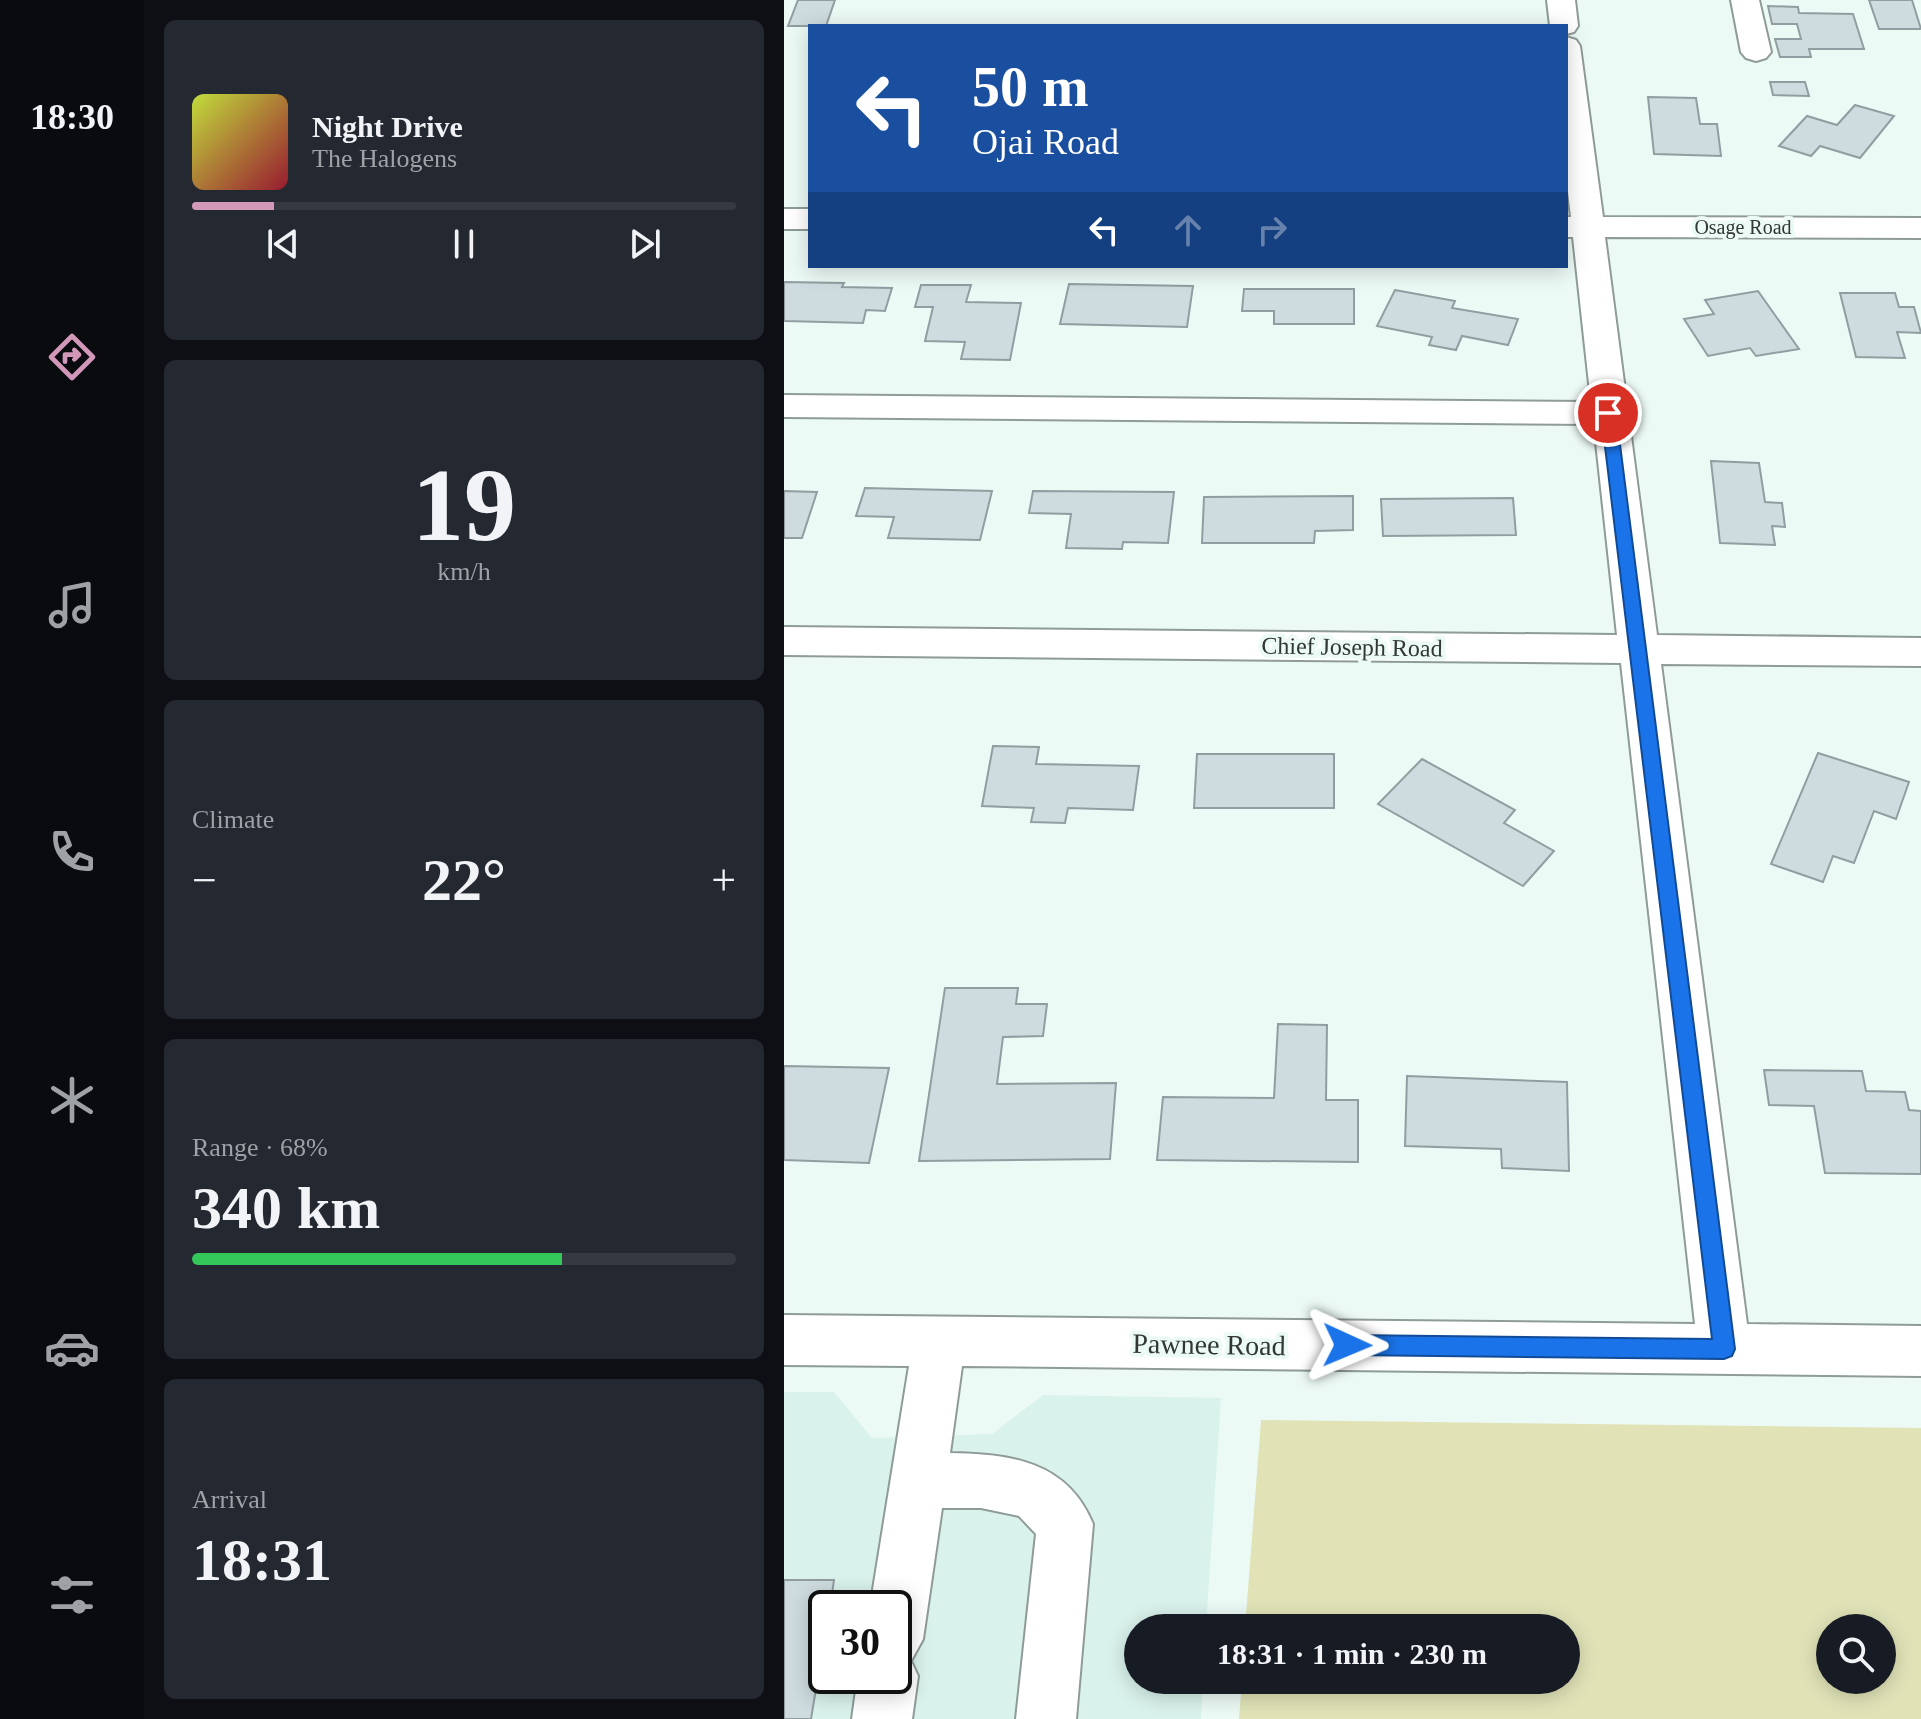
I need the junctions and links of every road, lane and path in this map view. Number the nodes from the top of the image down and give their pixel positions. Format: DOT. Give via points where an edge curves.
graph roads {
  1 [pos="1561,0"];
  2 [pos="1745,0"];
  3 [pos="1564,24"];
  4 [pos="1756,52"];
  5 [pos="1568,82"];
  6 [pos="784,219"];
  7 [pos="808,219"];
  8 [pos="1576,227"];
  9 [pos="1921,228"];
  10 [pos="784,406"];
  11 [pos="1608,413"];
  12 [pos="784,641"];
  13 [pos="1637,649"];
  14 [pos="1921,652"];
  15 [pos="784,1340"];
  16 [pos="939,1341"];
  17 [pos="1724,1349"];
  18 [pos="1921,1351"];
  19 [pos="918,1480"];
  20 [pos="901,1590"];
  21 [pos="885,1694"];
  22 [pos="882,1719"];
  23 [pos="1046,1719"];
  1 -- 3 [label="street"];
  2 -- 4 [label="street"];
  5 -- 8 [label="street"];
  6 -- 7 [label="street"];
  8 -- 9 [label="street, Osage Road"];
  8 -- 11 [label="street"];
  10 -- 11 [label="street"];
  11 -- 13 [label="street"];
  12 -- 13 [label="street, Chief Joseph Road"];
  13 -- 14 [label="street, Chief Joseph Road"];
  13 -- 17 [label="street"];
  15 -- 16 [label="street, Pawnee Road"];
  16 -- 17 [label="street, Pawnee Road"];
  16 -- 19 [label="street"];
  17 -- 18 [label="street, Pawnee Road"];
  19 -- 20 [label="street"];
  19 -- 23 [label="street" via="981,1481 1034,1491 1065,1524"];
  21 -- 22 [label="street"];
}
